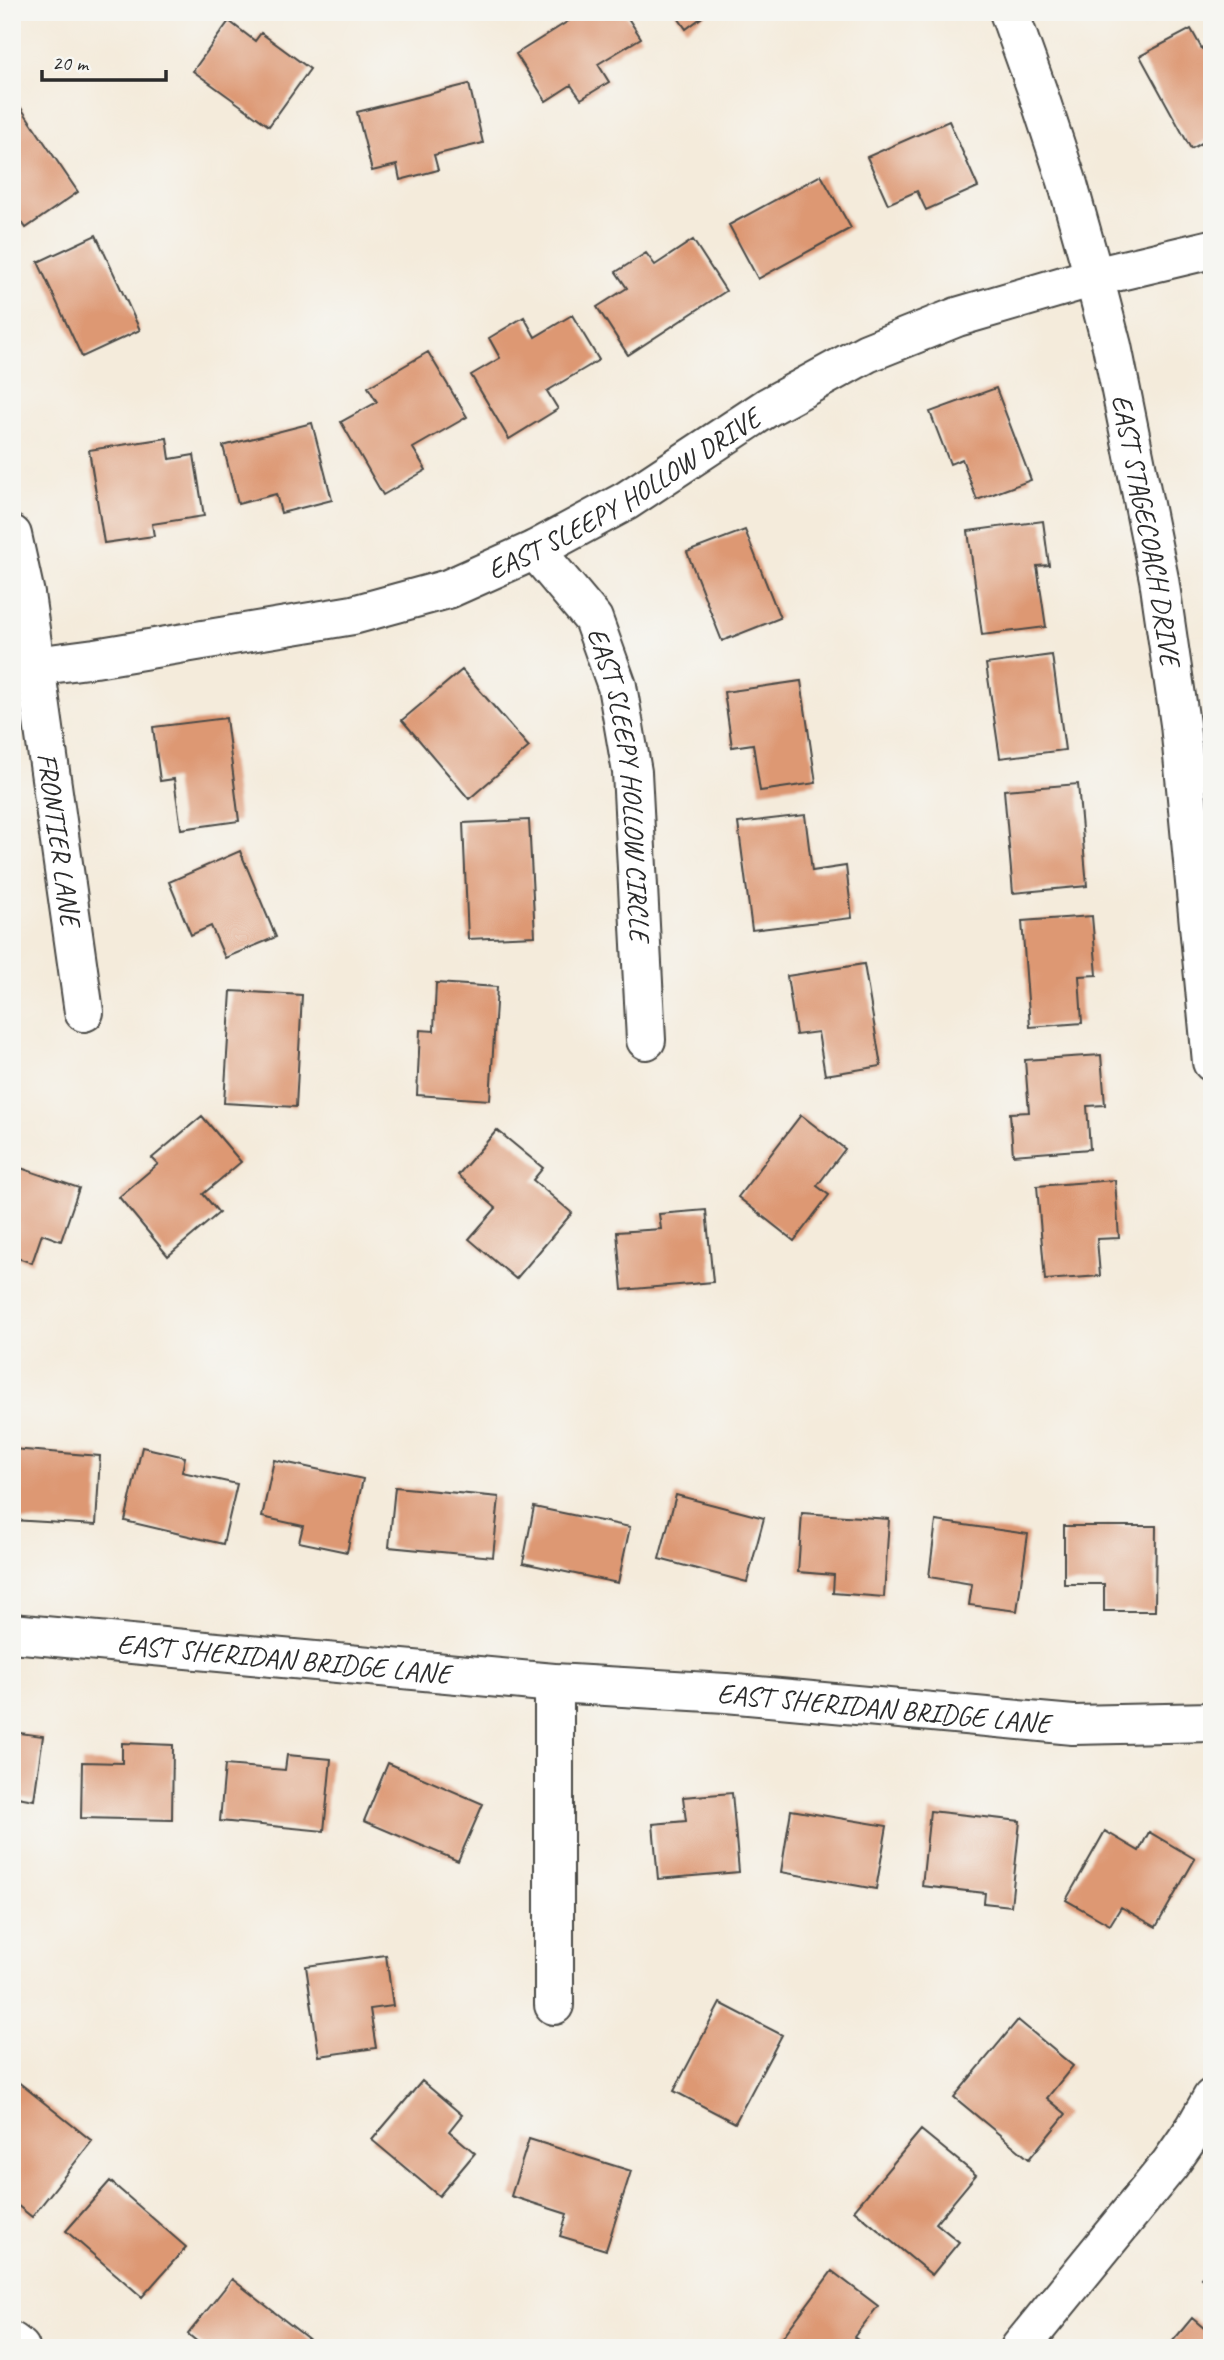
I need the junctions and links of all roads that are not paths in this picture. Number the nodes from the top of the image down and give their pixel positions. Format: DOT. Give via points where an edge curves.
graph roads {
  1 [pos="1009,12"];
  2 [pos="1212,248"];
  3 [pos="1094,277"];
  4 [pos="12,534"];
  5 [pos="535,550"];
  6 [pos="23,667"];
  7 [pos="84,1012"];
  8 [pos="646,1040"];
  9 [pos="1212,1062"];
  10 [pos="12,1633"];
  11 [pos="554,1682"];
  12 [pos="1212,1722"];
  13 [pos="554,2004"];
  14 [pos="1212,2098"];
  15 [pos="12,2342"];
  16 [pos="20,2348"];
  17 [pos="1020,2348"];
  1 -- 3 [label="street, EAST STAGECOACH DRIVE"];
  2 -- 3 [label="street, EAST SLEEPY HOLLOW DRIVE"];
  3 -- 5 [label="street, EAST SLEEPY HOLLOW DRIVE" via="957,317 867,353 768,407 626,501"];
  3 -- 9 [label="street, EAST STAGECOACH DRIVE" via="1159,579 1180,724"];
  4 -- 6 [label="street, FRONTIER LANE" via="25,594"];
  5 -- 6 [label="street, EAST SLEEPY HOLLOW DRIVE" via="448,589 353,615"];
  5 -- 8 [label="street, EAST SLEEPY HOLLOW CIRCLE" via="593,619 617,686 632,772"];
  6 -- 7 [label="street, FRONTIER LANE"];
  10 -- 11 [label="street, EAST SHERIDAN BRIDGE LANE"];
  11 -- 12 [label="street, EAST SHERIDAN BRIDGE LANE" via="1073,1724"];
  11 -- 13 [label="street"];
  14 -- 17 [label="street" via="1170,2164"];
  15 -- 16 [label="street"];
}
